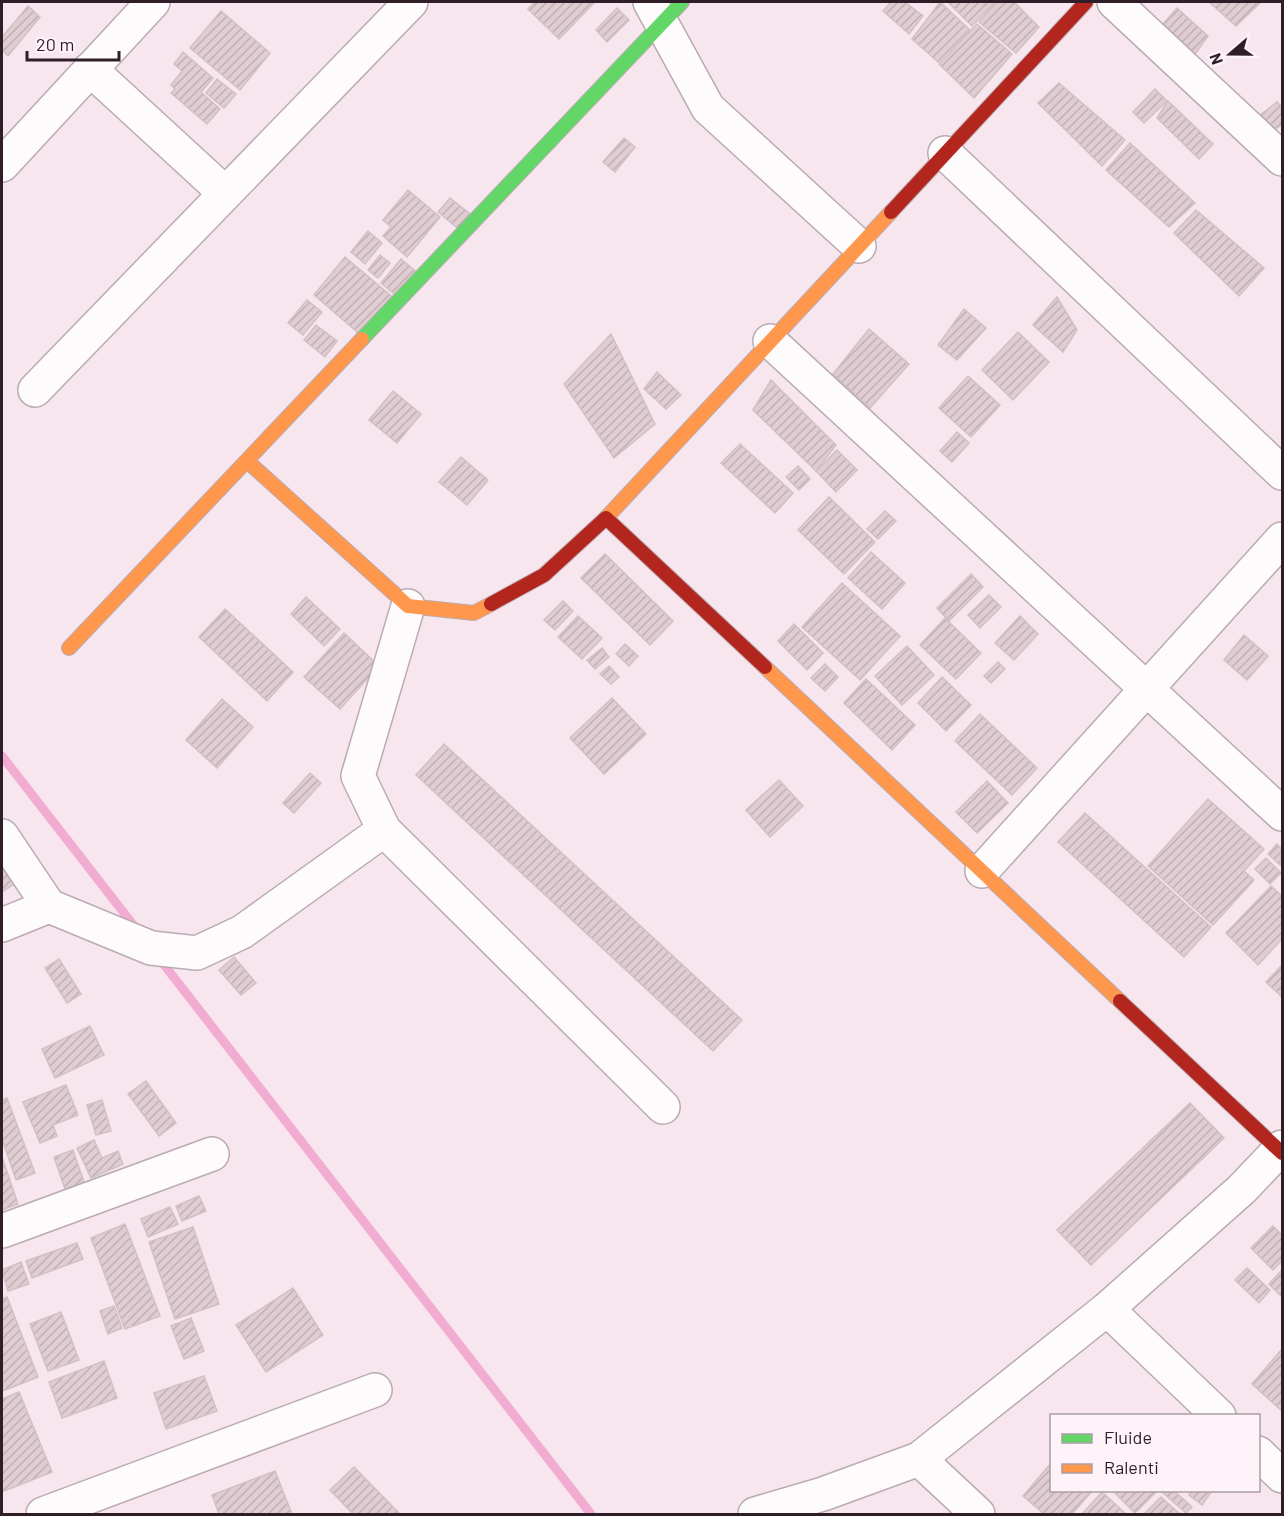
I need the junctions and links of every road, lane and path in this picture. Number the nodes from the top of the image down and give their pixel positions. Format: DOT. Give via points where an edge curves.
graph roads {
  1 [pos="153,2"];
  2 [pos="411,2"];
  3 [pos="1086,2"];
  4 [pos="1114,2"];
  5 [pos="664,9"];
  6 [pos="90,69"];
  7 [pos="945,153"];
  8 [pos="1282,159"];
  9 [pos="2,165"];
  10 [pos="225,193"];
  11 [pos="859,246"];
  12 [pos="771,341"];
  13 [pos="35,390"];
  14 [pos="246,461"];
  15 [pos="1282,473"];
  16 [pos="606,518"];
  17 [pos="1282,539"];
  18 [pos="408,606"];
  19 [pos="69,648"];
  20 [pos="1147,689"];
  21 [pos="1282,814"];
  22 [pos="384,830"];
  23 [pos="2,836"];
  24 [pos="982,871"];
  25 [pos="50,906"];
  26 [pos="2,925"];
  27 [pos="663,1107"];
  28 [pos="1281,1150"];
  29 [pos="212,1154"];
  30 [pos="2,1231"];
  31 [pos="1107,1308"];
  32 [pos="375,1390"];
  33 [pos="1217,1414"];
  34 [pos="1260,1455"];
  35 [pos="919,1459"];
  36 [pos="1282,1476"];
  37 [pos="829,1504"];
  38 [pos="42,1515"];
  39 [pos="755,1515"];
  40 [pos="978,1515"];
  1 -- 6 [label="street"];
  2 -- 10 [label="street"];
  3 -- 7 [label="street"];
  4 -- 8 [label="street"];
  5 -- 11 [label="street" via="708,108"];
  5 -- 14 [label="street"];
  6 -- 9 [label="street"];
  6 -- 10 [label="street"];
  7 -- 11 [label="street"];
  7 -- 15 [label="street"];
  10 -- 13 [label="street"];
  11 -- 12 [label="street"];
  12 -- 16 [label="street"];
  12 -- 20 [label="street"];
  14 -- 18 [label="street"];
  14 -- 19 [label="street"];
  16 -- 18 [label="street" via="544,575 474,613"];
  16 -- 24 [label="street"];
  17 -- 20 [label="street"];
  18 -- 22 [label="street" via="358,776"];
  20 -- 21 [label="street"];
  20 -- 24 [label="street"];
  22 -- 25 [label="street" via="242,932 197,953 151,948"];
  22 -- 27 [label="street"];
  23 -- 25 [label="street"];
  24 -- 28 [label="street"];
  25 -- 26 [label="street"];
  28 -- 31 [label="street"];
  29 -- 30 [label="street"];
  31 -- 33 [label="street"];
  31 -- 35 [label="street"];
  32 -- 38 [label="street"];
  34 -- 36 [label="street"];
  35 -- 37 [label="street"];
  35 -- 40 [label="street"];
  37 -- 39 [label="street"];
}
